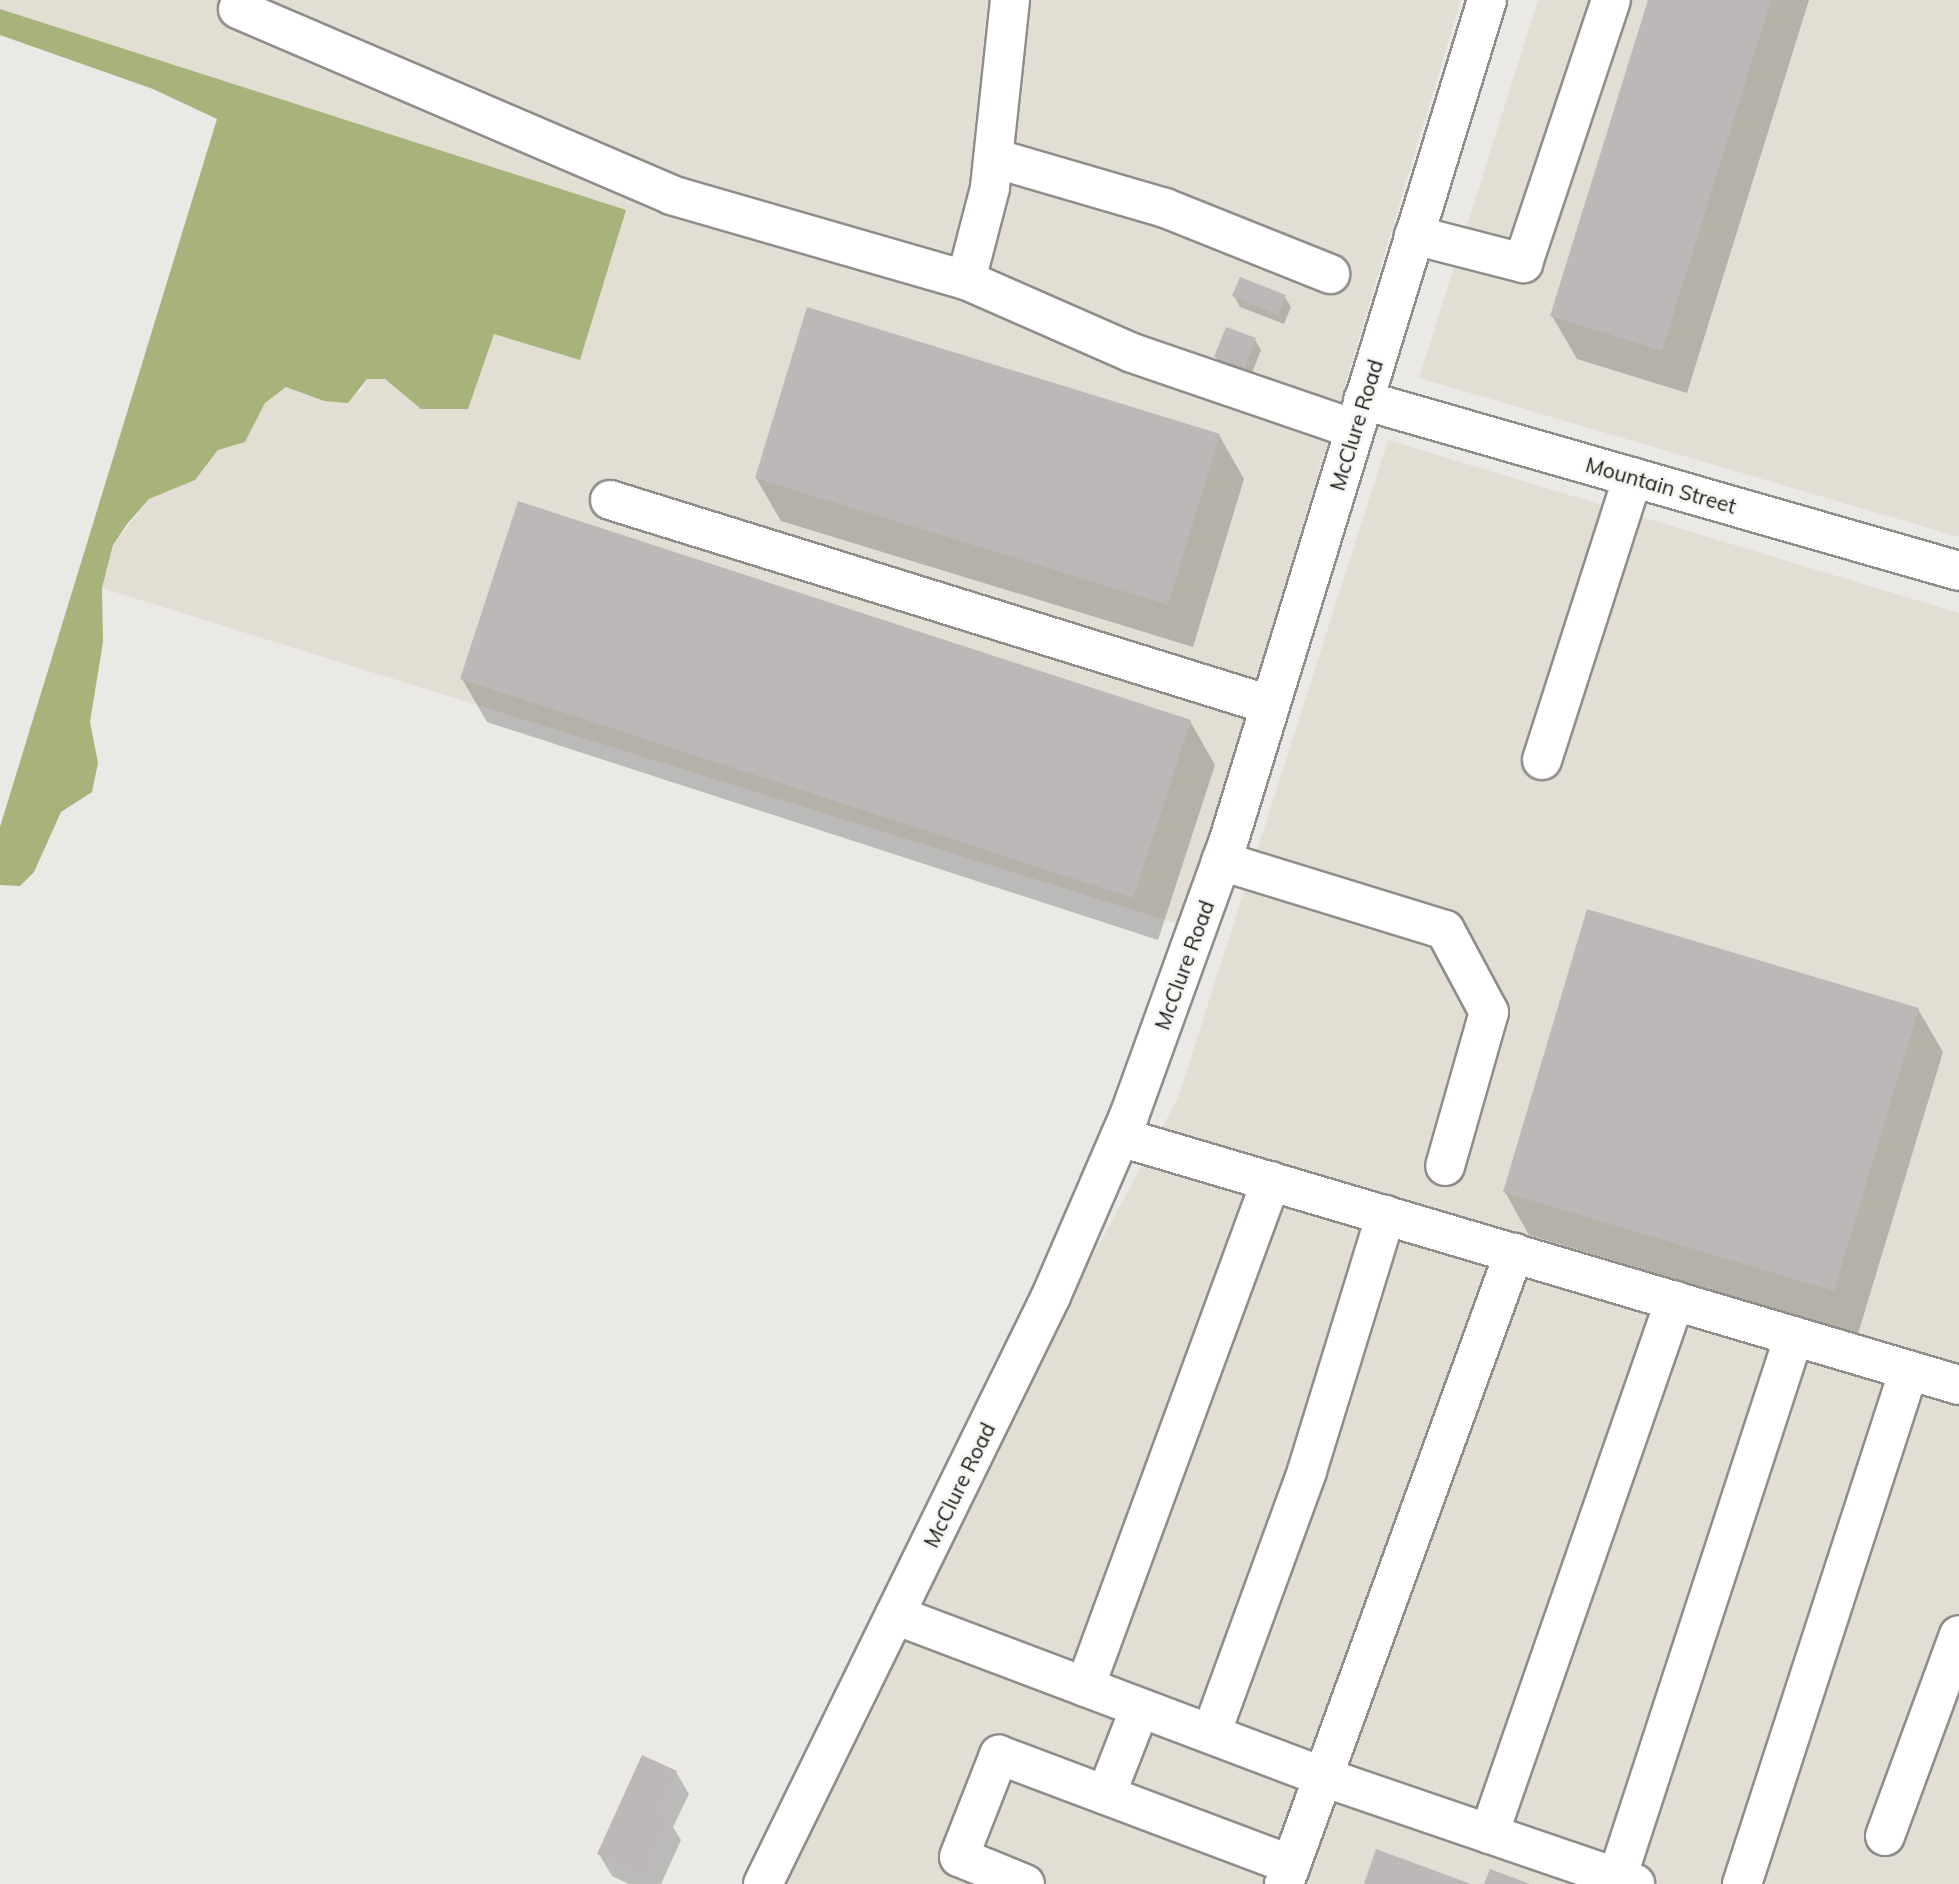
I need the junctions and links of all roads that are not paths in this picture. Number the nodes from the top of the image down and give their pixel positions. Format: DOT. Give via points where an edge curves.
graph roads {
  1 [pos="1010,0"];
  2 [pos="1487,0"];
  3 [pos="1611,0"];
  4 [pos="239,9"];
  5 [pos="994,158"];
  6 [pos="1414,234"];
  7 [pos="1330,274"];
  8 [pos="966,280"];
  9 [pos="1359,414"];
  10 [pos="1633,477"];
  11 [pos="610,500"];
  12 [pos="1959,571"];
  13 [pos="1270,705"];
  14 [pos="1542,760"];
  15 [pos="1221,861"];
  16 [pos="1120,1136"];
  17 [pos="1445,1166"];
  18 [pos="1271,1181"];
  19 [pos="1386,1215"];
  20 [pos="1514,1253"];
  21 [pos="1675,1300"];
  22 [pos="1794,1336"];
  23 [pos="1909,1370"];
  24 [pos="1959,1385"];
  25 [pos="895,1615"];
  26 [pos="1959,1635"];
  27 [pos="1085,1687"];
  28 [pos="1140,1708"];
  29 [pos="1211,1734"];
  30 [pos="1323,1777"];
  31 [pos="1106,1795"];
  32 [pos="1489,1834"];
  33 [pos="1885,1836"];
  34 [pos="1287,1875"];
  35 [pos="1626,1881"];
  36 [pos="763,1884"];
  37 [pos="1025,1884"];
  38 [pos="1742,1884"];
  1 -- 5 [label="street"];
  2 -- 6 [label="street, McClure Road"];
  3 -- 6 [label="street" via="1523,263"];
  4 -- 8 [label="street, Mountain Street" via="671,195"];
  5 -- 7 [label="street" via="1165,208"];
  5 -- 8 [label="street"];
  6 -- 9 [label="street, McClure Road"];
  8 -- 9 [label="street, Mountain Street" via="1132,354"];
  9 -- 10 [label="street, Mountain Street"];
  9 -- 13 [label="street, McClure Road"];
  10 -- 12 [label="street, Mountain Street"];
  10 -- 14 [label="street"];
  11 -- 13 [label="street"];
  13 -- 15 [label="street, McClure Road"];
  15 -- 16 [label="street, McClure Road"];
  15 -- 17 [label="street" via="1445,930 1489,1012"];
  16 -- 18 [label="street"];
  16 -- 25 [label="street, McClure Road" via="1051,1296"];
  18 -- 19 [label="street"];
  18 -- 27 [label="street"];
  19 -- 20 [label="street"];
  19 -- 29 [label="street" via="1307,1471"];
  20 -- 21 [label="street"];
  20 -- 30 [label="street"];
  21 -- 22 [label="street"];
  21 -- 32 [label="street"];
  22 -- 23 [label="street"];
  22 -- 35 [label="street"];
  23 -- 24 [label="street"];
  23 -- 38 [label="street"];
  25 -- 27 [label="street"];
  25 -- 36 [label="street, McClure Road"];
  26 -- 33 [label="street"];
  27 -- 28 [label="street"];
  28 -- 29 [label="street"];
  28 -- 31 [label="street"];
  29 -- 30 [label="street"];
  30 -- 32 [label="street"];
  30 -- 34 [label="street"];
  31 -- 34 [label="street"];
  31 -- 37 [label="street" via="999,1755 959,1857"];
  32 -- 35 [label="street"];
}
